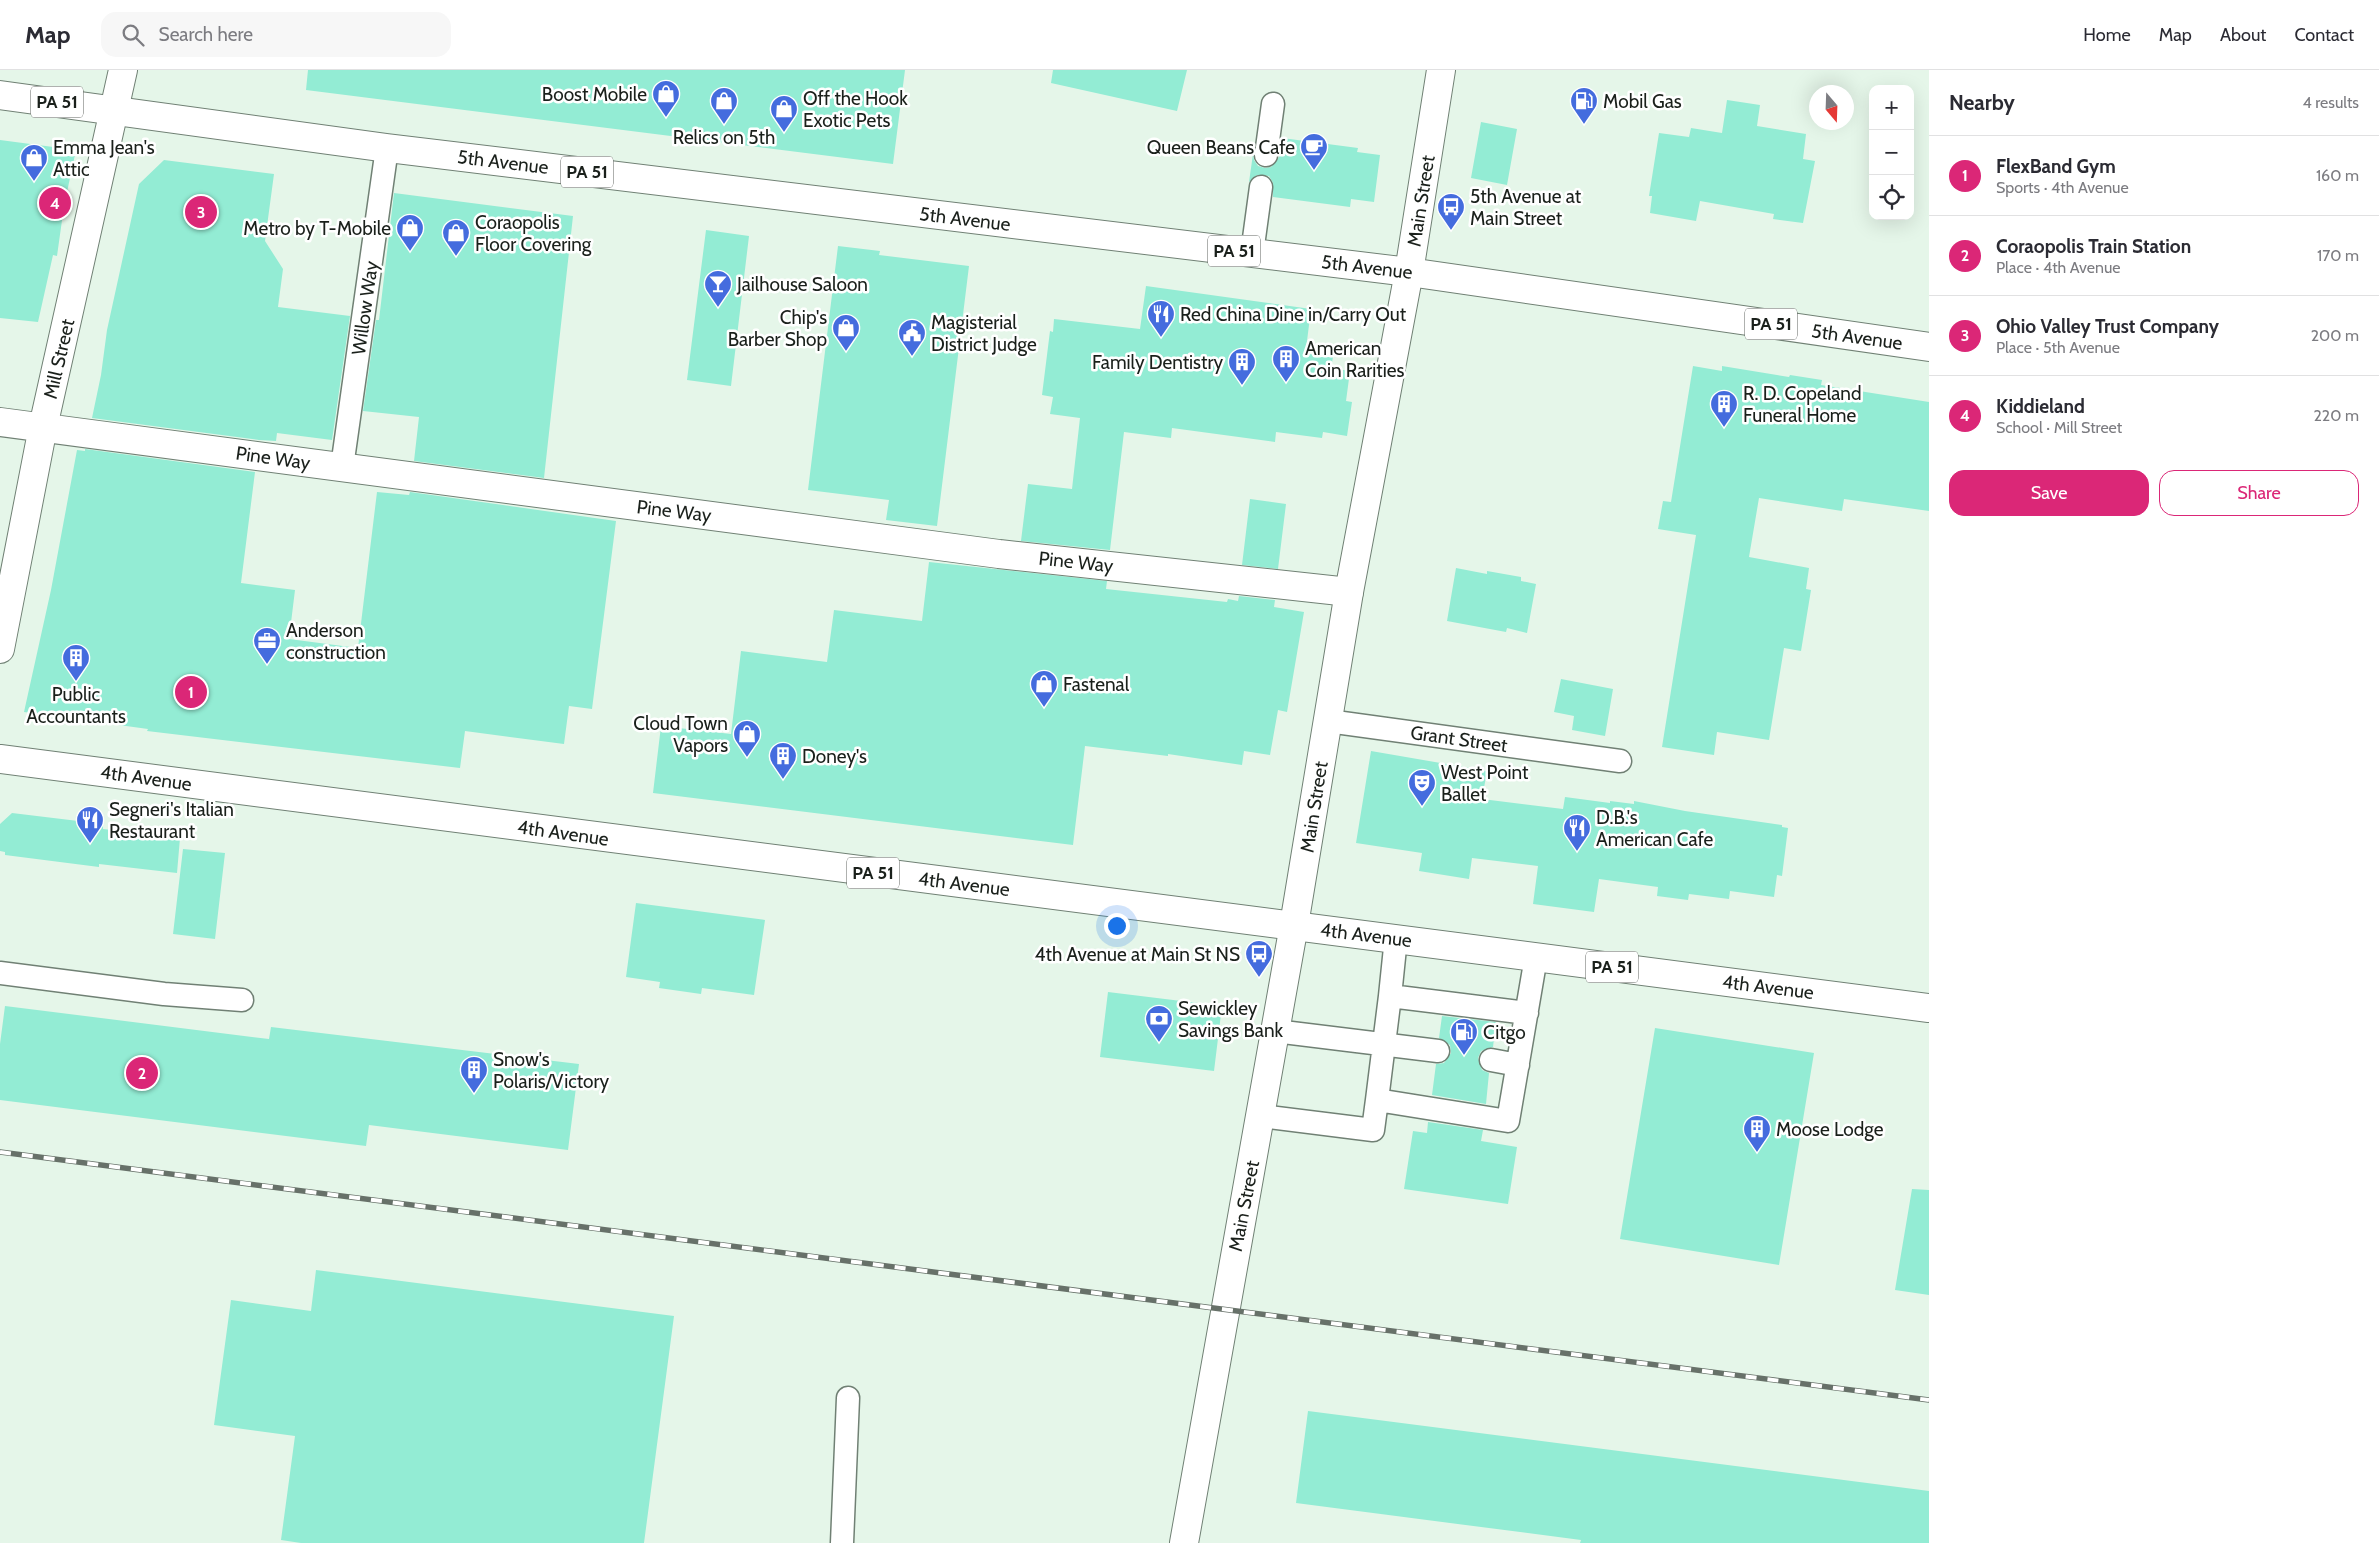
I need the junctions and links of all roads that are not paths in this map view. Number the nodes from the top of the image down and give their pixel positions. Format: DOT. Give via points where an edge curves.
graph roads {
  1 [pos="123,70"];
  2 [pos="1441,70"];
  3 [pos="0,95"];
  4 [pos="1272,104"];
  5 [pos="115,109"];
  6 [pos="388,148"];
  7 [pos="1266,155"];
  8 [pos="1261,187"];
  9 [pos="1252,252"];
  10 [pos="1409,272"];
  11 [pos="1929,347"];
  12 [pos="0,422"];
  13 [pos="43,427"];
  14 [pos="342,467"];
  15 [pos="1349,592"];
  16 [pos="0,649"];
  17 [pos="1328,721"];
  18 [pos="0,759"];
  19 [pos="1620,761"];
  20 [pos="1294,925"];
  21 [pos="1396,938"];
  22 [pos="1536,957"];
  23 [pos="0,973"];
  24 [pos="1390,996"];
  25 [pos="242,1000"];
  26 [pos="1929,1008"];
  27 [pos="1526,1013"];
  28 [pos="1275,1031"];
  29 [pos="1384,1044"];
  30 [pos="1438,1052"];
  31 [pos="1491,1060"];
  32 [pos="1518,1065"];
  33 [pos="1377,1100"];
  34 [pos="1261,1116"];
  35 [pos="848,1398"];
  36 [pos="842,1543"];
  37 [pos="1184,1543"];
  1 -- 5 [label="main road, Mill Street"];
  2 -- 10 [label="main road, Main Street"];
  3 -- 5 [label="main road, 5th Avenue / PA 51"];
  4 -- 7 [label="lane"];
  5 -- 6 [label="main road, 5th Avenue / PA 51"];
  5 -- 13 [label="main road, Mill Street"];
  6 -- 9 [label="main road, 5th Avenue / PA 51"];
  6 -- 14 [label="lane, Willow Way"];
  8 -- 9 [label="lane"];
  9 -- 10 [label="main road, 5th Avenue / PA 51"];
  10 -- 11 [label="main road, 5th Avenue / PA 51"];
  10 -- 15 [label="main road, Main Street"];
  12 -- 13 [label="main road, Pine Way"];
  13 -- 14 [label="main road, Pine Way"];
  13 -- 16 [label="main road, Mill Street"];
  14 -- 15 [label="main road, Pine Way" via="999,554"];
  15 -- 17 [label="main road, Main Street"];
  17 -- 19 [label="lane, Grant Street"];
  17 -- 20 [label="main road, Main Street"];
  18 -- 20 [label="main road, 4th Avenue / PA 51"];
  20 -- 21 [label="main road, 4th Avenue / PA 51"];
  20 -- 28 [label="main road, Main Street"];
  21 -- 22 [label="main road, 4th Avenue / PA 51"];
  21 -- 24 [label="lane"];
  22 -- 26 [label="main road, 4th Avenue / PA 51"];
  22 -- 27 [label="lane"];
  23 -- 25 [label="lane" via="164,994"];
  24 -- 27 [label="lane"];
  24 -- 29 [label="lane"];
  27 -- 32 [label="lane"];
  28 -- 29 [label="lane"];
  28 -- 34 [label="main road, Main Street"];
  29 -- 30 [label="lane"];
  29 -- 33 [label="lane"];
  31 -- 32 [label="lane"];
  32 -- 33 [label="lane" via="1508,1120"];
  33 -- 34 [label="lane" via="1373,1130"];
  34 -- 37 [label="main road, Main Street"];
  35 -- 36 [label="lane"];
}
